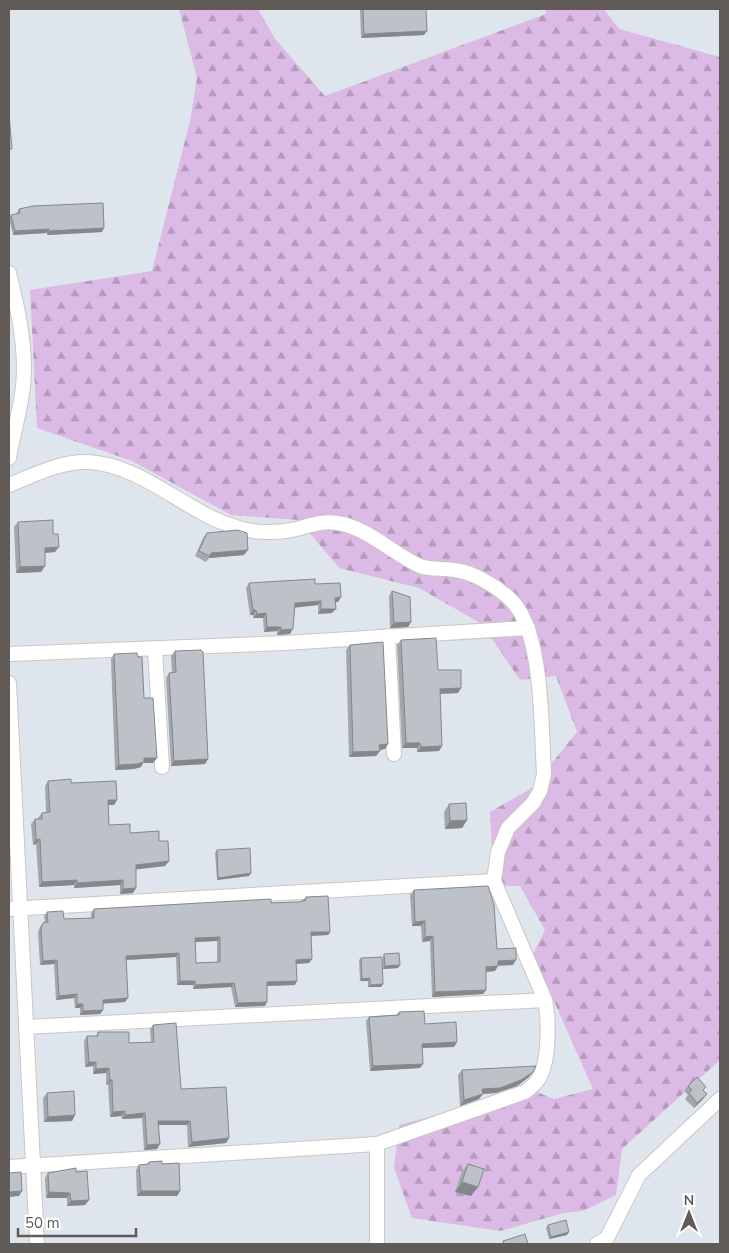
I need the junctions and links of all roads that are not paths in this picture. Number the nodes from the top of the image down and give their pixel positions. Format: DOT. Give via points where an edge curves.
graph roads {
  1 [pos="9,273"];
  2 [pos="9,458"];
  3 [pos="9,485"];
  4 [pos="528,628"];
  5 [pos="388,636"];
  6 [pos="155,648"];
  7 [pos="9,654"];
  8 [pos="9,682"];
  9 [pos="394,754"];
  10 [pos="162,768"];
  11 [pos="494,882"];
  12 [pos="15,908"];
  13 [pos="545,1000"];
  14 [pos="26,1027"];
  15 [pos="720,1099"];
  16 [pos="377,1144"];
  17 [pos="33,1165"];
  18 [pos="9,1166"];
  19 [pos="37,1244"];
  20 [pos="377,1244"];
  21 [pos="598,1244"];
  1 -- 2 [label="street" via="23,357 23,386"];
  3 -- 4 [label="street" via="56,466 87,462 115,466 150,482 199,513 236,528 267,532 337,522 364,533 422,567 456,570 481,579 511,600"];
  4 -- 5 [label="street"];
  4 -- 11 [label="street" via="537,668 544,774 533,802 508,828 498,852"];
  5 -- 6 [label="street"];
  5 -- 9 [label="street"];
  6 -- 7 [label="street"];
  6 -- 10 [label="street"];
  8 -- 12 [label="street"];
  11 -- 12 [label="street"];
  11 -- 13 [label="street"];
  12 -- 14 [label="street"];
  13 -- 14 [label="street"];
  13 -- 16 [label="street" via="548,1013 545,1061 538,1081 526,1092"];
  14 -- 17 [label="street"];
  15 -- 21 [label="street" via="639,1175 607,1238"];
  16 -- 17 [label="street"];
  16 -- 20 [label="street"];
  17 -- 18 [label="street"];
  17 -- 19 [label="street"];
}
